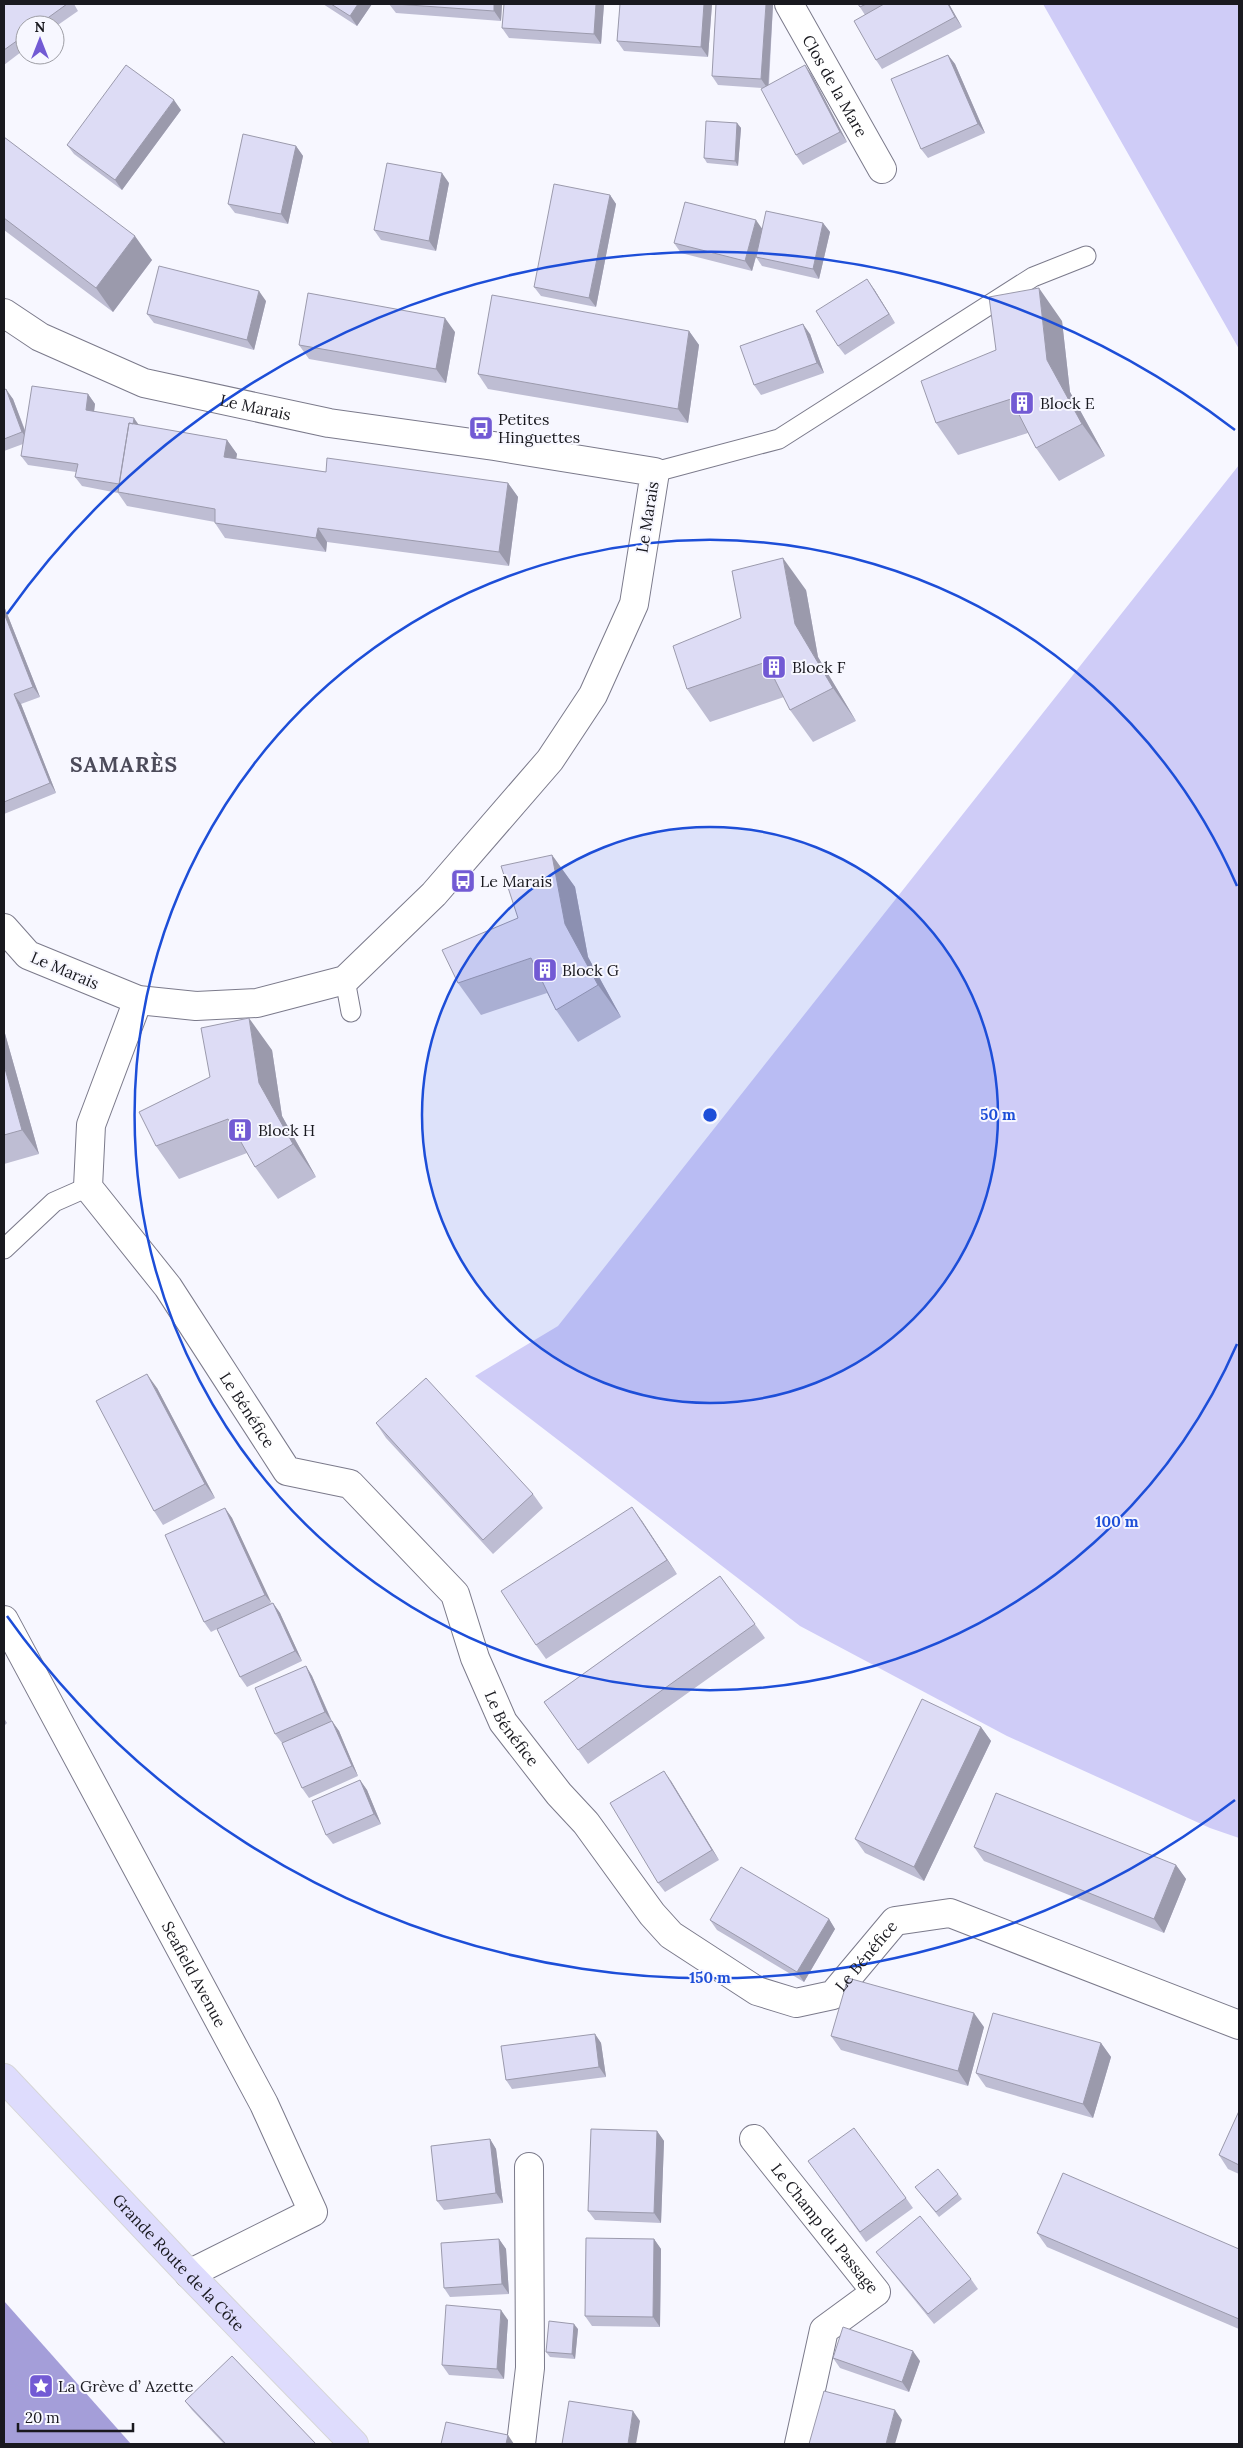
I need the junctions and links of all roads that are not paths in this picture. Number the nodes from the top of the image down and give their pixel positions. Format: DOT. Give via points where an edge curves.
graph roads {
  1 [pos="788,4"];
  2 [pos="882,168"];
  3 [pos="1086,256"];
  4 [pos="4,313"];
  5 [pos="655,472"];
  6 [pos="4,928"];
  7 [pos="345,980"];
  8 [pos="138,1000"];
  9 [pos="351,1012"];
  10 [pos="88,1188"];
  11 [pos="4,1249"];
  12 [pos="4,1620"];
  13 [pos="1239,2025"];
  14 [pos="4,2078"];
  15 [pos="754,2139"];
  16 [pos="529,2167"];
  17 [pos="189,2274"];
  18 [pos="354,2444"];
  19 [pos="521,2444"];
  20 [pos="799,2444"];
  1 -- 2 [label="street, Clos de la Mare"];
  3 -- 5 [label="lane" via="1032,277 779,439"];
  4 -- 5 [label="street, Le Marais" via="40,337 144,383 329,423"];
  5 -- 7 [label="street, Le Marais" via="634,604 592,695 550,760 434,894"];
  6 -- 8 [label="street, Le Marais" via="28,955"];
  7 -- 8 [label="street, Le Marais" via="257,1003 196,1006"];
  7 -- 9 [label="lane"];
  8 -- 10 [label="street" via="91,1125"];
  10 -- 11 [label="lane" via="54,1202"];
  10 -- 13 [label="street, Le Bénéfice" via="168,1287 287,1471 350,1484 455,1594 475,1658 503,1722 671,1934 757,1992 796,2003 833,1995 895,1921 950,1913"];
  12 -- 17 [label="street, Seafield Avenue" via="264,2104 313,2212"];
  14 -- 17 [label="main road, Grande Route de la Côte"];
  15 -- 20 [label="street, Le Champ du Passage" via="876,2292 824,2330"];
  16 -- 19 [label="street" via="530,2368"];
  17 -- 18 [label="main road, Grande Route de la Côte"];
}
